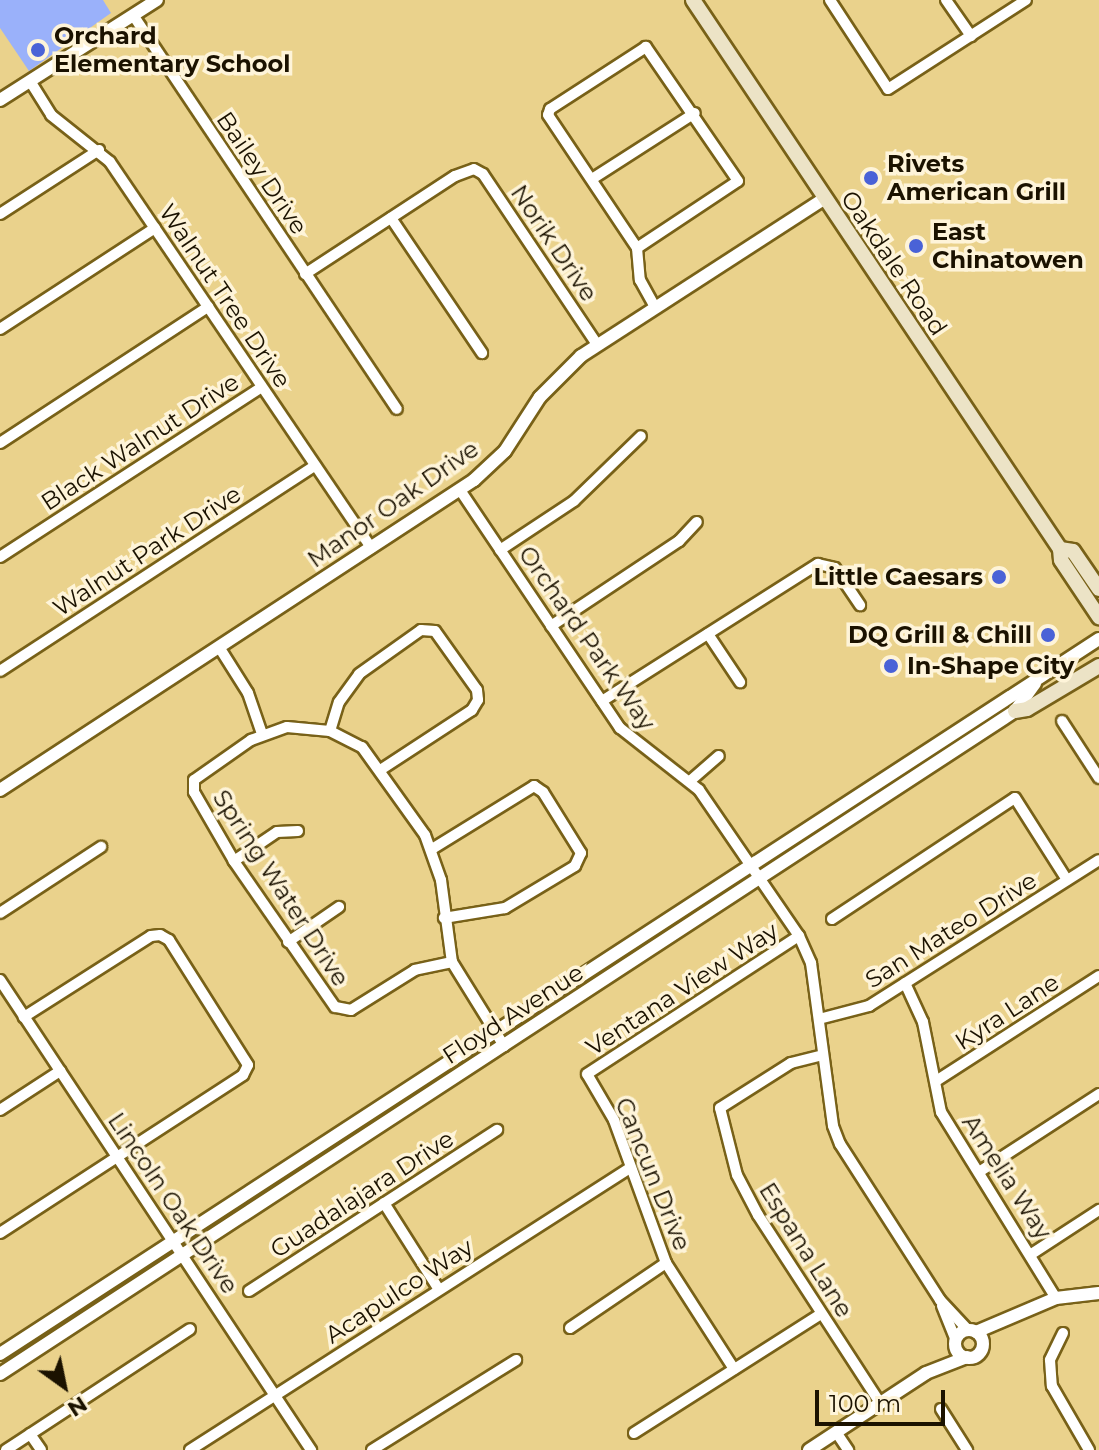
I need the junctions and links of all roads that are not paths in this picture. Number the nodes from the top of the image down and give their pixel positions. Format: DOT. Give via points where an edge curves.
graph roads {
  1 [pos="157,0"];
  2 [pos="693,0"];
  3 [pos="830,0"];
  4 [pos="946,0"];
  5 [pos="1026,0"];
  6 [pos="133,15"];
  7 [pos="971,36"];
  8 [pos="30,81"];
  9 [pos="0,100"];
  10 [pos="695,113"];
  11 [pos="99,150"];
  12 [pos="592,179"];
  13 [pos="824,199"];
  14 [pos="0,214"];
  15 [pos="391,218"];
  16 [pos="155,228"];
  17 [pos="637,248"];
  18 [pos="305,274"];
  19 [pos="208,307"];
  20 [pos="655,307"];
  21 [pos="0,329"];
  22 [pos="597,344"];
  23 [pos="482,353"];
  24 [pos="262,387"];
  25 [pos="397,409"];
  26 [pos="641,436"];
  27 [pos="0,443"];
  28 [pos="315,466"];
  29 [pos="460,490"];
  30 [pos="697,522"];
  31 [pos="371,548"];
  32 [pos="1060,549"];
  33 [pos="500,550"];
  34 [pos="0,557"];
  35 [pos="1099,589"];
  36 [pos="860,605"];
  37 [pos="1099,617"];
  38 [pos="551,626"];
  39 [pos="708,634"];
  40 [pos="1099,639"];
  41 [pos="219,647"];
  42 [pos="1099,666"];
  43 [pos="0,671"];
  44 [pos="1039,677"];
  45 [pos="740,682"];
  46 [pos="602,701"];
  47 [pos="1015,711"];
  48 [pos="1062,721"];
  49 [pos="330,731"];
  50 [pos="262,734"];
  51 [pos="719,756"];
  52 [pos="382,769"];
  53 [pos="1099,778"];
  54 [pos="690,781"];
  55 [pos="0,790"];
  56 [pos="298,831"];
  57 [pos="101,847"];
  58 [pos="432,849"];
  59 [pos="1099,860"];
  60 [pos="234,861"];
  61 [pos="752,866"];
  62 [pos="761,879"];
  63 [pos="1067,880"];
  64 [pos="339,907"];
  65 [pos="0,913"];
  66 [pos="444,918"];
  67 [pos="832,919"];
  68 [pos="799,936"];
  69 [pos="288,942"];
  70 [pos="452,962"];
  71 [pos="1099,976"];
  72 [pos="905,983"];
  73 [pos="1,985"];
  74 [pos="24,1017"];
  75 [pos="819,1019"];
  76 [pos="495,1033"];
  77 [pos="504,1046"];
  78 [pos="823,1055"];
  79 [pos="60,1071"];
  80 [pos="587,1074"];
  81 [pos="936,1081"];
  82 [pos="1099,1094"];
  83 [pos="0,1110"];
  84 [pos="497,1130"];
  85 [pos="118,1157"];
  86 [pos="630,1168"];
  87 [pos="979,1172"];
  88 [pos="384,1203"];
  89 [pos="1099,1210"];
  90 [pos="0,1233"];
  91 [pos="174,1241"];
  92 [pos="1033,1253"];
  93 [pos="183,1255"];
  94 [pos="666,1263"];
  95 [pos="438,1288"];
  96 [pos="249,1291"];
  97 [pos="1099,1293"];
  98 [pos="1056,1298"];
  99 [pos="940,1300"];
  100 [pos="821,1314"];
  101 [pos="1018,1314"];
  102 [pos="570,1328"];
  103 [pos="190,1329"];
  104 [pos="972,1331"];
  105 [pos="1063,1333"];
  106 [pos="956,1342"];
  107 [pos="983,1345"];
  108 [pos="0,1354"];
  109 [pos="967,1357"];
  110 [pos="516,1360"];
  111 [pos="734,1369"];
  112 [pos="926,1373"];
  113 [pos="0,1374"];
  114 [pos="275,1395"];
  115 [pos="880,1403"];
  116 [pos="941,1409"];
  117 [pos="836,1432"];
  118 [pos="634,1433"];
  119 [pos="30,1434"];
  120 [pos="1099,1439"];
  121 [pos="1086,1449"];
  122 [pos="6,1450"];
  123 [pos="41,1450"];
  124 [pos="190,1450"];
  125 [pos="311,1450"];
  126 [pos="372,1450"];
  127 [pos="809,1450"];
  128 [pos="848,1450"];
  129 [pos="967,1450"];
  1 -- 6 [label="street"];
  2 -- 13 [label="main road, Oakdale Road"];
  3 -- 7 [label="street" via="888,89"];
  4 -- 7 [label="street"];
  5 -- 7 [label="street"];
  6 -- 8 [label="street"];
  6 -- 18 [label="street, Bailey Drive"];
  8 -- 9 [label="street"];
  8 -- 11 [label="street, Walnut Tree Drive" via="51,115"];
  10 -- 12 [label="street"];
  10 -- 12 [label="street" via="649,47 548,111"];
  10 -- 17 [label="street" via="738,181"];
  11 -- 14 [label="street"];
  11 -- 16 [label="street, Walnut Tree Drive"];
  12 -- 17 [label="street"];
  13 -- 20 [label="street, Manor Oak Drive"];
  13 -- 32 [label="main road, Oakdale Road"];
  15 -- 18 [label="street"];
  15 -- 22 [label="street, Norik Drive" via="474,169 483,174"];
  15 -- 23 [label="street"];
  16 -- 19 [label="street, Walnut Tree Drive"];
  16 -- 21 [label="street"];
  17 -- 20 [label="street" via="640,280"];
  18 -- 25 [label="street, Bailey Drive"];
  19 -- 24 [label="street, Walnut Tree Drive"];
  19 -- 27 [label="street"];
  20 -- 22 [label="street, Manor Oak Drive"];
  22 -- 29 [label="street, Manor Oak Drive" via="552,383 505,451"];
  24 -- 28 [label="street, Walnut Tree Drive"];
  24 -- 34 [label="street, Black Walnut Drive"];
  26 -- 33 [label="street" via="574,501"];
  28 -- 31 [label="street, Walnut Tree Drive"];
  28 -- 43 [label="street, Walnut Park Drive"];
  29 -- 31 [label="street, Manor Oak Drive"];
  29 -- 33 [label="street, Orchard Park Way"];
  30 -- 38 [label="street" via="679,541"];
  31 -- 41 [label="street, Manor Oak Drive"];
  32 -- 35 [label="main road, Oakdale Road" via="1073,551"];
  32 -- 37 [label="main road, Oakdale Road" via="1061,560"];
  33 -- 38 [label="street, Orchard Park Way"];
  36 -- 39 [label="street" via="827,563 818,564"];
  38 -- 46 [label="street, Orchard Park Way"];
  39 -- 45 [label="street"];
  39 -- 46 [label="street"];
  40 -- 44 [label="street, Floyd Avenue"];
  41 -- 50 [label="street" via="248,693"];
  41 -- 55 [label="street, Manor Oak Drive"];
  42 -- 47 [label="main road"];
  44 -- 47 [label="street, Floyd Avenue"];
  44 -- 61 [label="street, Floyd Avenue"];
  46 -- 54 [label="street, Orchard Park Way" via="632,741"];
  47 -- 62 [label="street, Floyd Avenue"];
  48 -- 53 [label="street"];
  49 -- 50 [label="street" via="302,726"];
  49 -- 52 [label="street" via="362,747"];
  49 -- 52 [label="street" via="339,702 359,674 421,630 431,629 470,679 478,700 472,710"];
  50 -- 60 [label="street, Spring Water Drive" via="193,783"];
  51 -- 54 [label="street"];
  52 -- 58 [label="street"];
  54 -- 61 [label="street, Orchard Park Way"];
  56 -- 60 [label="street" via="277,832"];
  57 -- 65 [label="street"];
  58 -- 66 [label="street"];
  58 -- 66 [label="street" via="534,786 581,857 575,866 505,908"];
  59 -- 63 [label="street, San Mateo Drive"];
  60 -- 69 [label="street, Spring Water Drive"];
  61 -- 62 [label="street, Orchard Park Way"];
  61 -- 76 [label="street, Floyd Avenue"];
  62 -- 68 [label="street, Orchard Park Way"];
  62 -- 77 [label="street, Floyd Avenue"];
  63 -- 67 [label="street" via="1015,798"];
  63 -- 72 [label="street, San Mateo Drive"];
  64 -- 69 [label="street"];
  66 -- 70 [label="street"];
  68 -- 75 [label="street, Orchard Park Way" via="811,963"];
  68 -- 80 [label="street, Ventana View Way"];
  69 -- 70 [label="street, Spring Water Drive" via="343,1011 415,970"];
  70 -- 76 [label="street"];
  71 -- 81 [label="street, Kyra Lane"];
  72 -- 75 [label="street, San Mateo Drive" via="852,1014"];
  72 -- 81 [label="street, Amelia Way" via="923,1022"];
  73 -- 74 [label="street, Lincoln Oak Drive"];
  74 -- 79 [label="street, Lincoln Oak Drive"];
  74 -- 85 [label="street" via="151,936 169,940 248,1067"];
  75 -- 78 [label="street, Orchard Park Way"];
  76 -- 77 [label="street"];
  76 -- 91 [label="street, Floyd Avenue"];
  77 -- 93 [label="street, Floyd Avenue"];
  78 -- 99 [label="street, Orchard Park Way" via="840,1144"];
  78 -- 100 [label="street, Espana Lane" via="791,1063 720,1108 737,1175"];
  79 -- 83 [label="street"];
  79 -- 85 [label="street, Lincoln Oak Drive"];
  80 -- 86 [label="street, Cancun Drive" via="614,1120"];
  81 -- 87 [label="street, Amelia Way" via="941,1112"];
  82 -- 87 [label="street"];
  84 -- 88 [label="street, Guadalajara Drive"];
  85 -- 90 [label="street"];
  85 -- 91 [label="street, Lincoln Oak Drive"];
  86 -- 94 [label="street, Cancun Drive"];
  86 -- 95 [label="street, Acapulco Way"];
  87 -- 92 [label="street, Amelia Way"];
  88 -- 95 [label="street"];
  88 -- 96 [label="street, Guadalajara Drive"];
  89 -- 92 [label="street"];
  91 -- 93 [label="street, Lincoln Oak Drive"];
  91 -- 108 [label="street, Floyd Avenue"];
  92 -- 98 [label="street, Amelia Way"];
  93 -- 113 [label="street, Floyd Avenue"];
  93 -- 114 [label="street, Lincoln Oak Drive"];
  94 -- 102 [label="street"];
  94 -- 111 [label="street, Cancun Drive"];
  95 -- 114 [label="street, Acapulco Way"];
  97 -- 98 [label="street"];
  98 -- 101 [label="street"];
  99 -- 104 [label="street, Orchard Park Way"];
  99 -- 106 [label="street, Orchard Park Way"];
  100 -- 111 [label="street"];
  100 -- 115 [label="street, Espana Lane"];
  101 -- 104 [label="street"];
  101 -- 107 [label="street"];
  103 -- 119 [label="street"];
  104 -- 106 [label="street"];
  104 -- 107 [label="street"];
  105 -- 121 [label="street" via="1050,1360 1052,1386"];
  106 -- 109 [label="street"];
  106 -- 112 [label="street"];
  107 -- 109 [label="street" via="976,1356"];
  109 -- 112 [label="street"];
  110 -- 126 [label="street"];
  111 -- 118 [label="street"];
  112 -- 115 [label="street"];
  114 -- 124 [label="street, Acapulco Way"];
  114 -- 125 [label="street, Lincoln Oak Drive"];
  115 -- 117 [label="street"];
  116 -- 129 [label="street"];
  117 -- 127 [label="street"];
  117 -- 128 [label="street"];
  119 -- 122 [label="street"];
  119 -- 123 [label="street"];
  120 -- 121 [label="street"];
}
